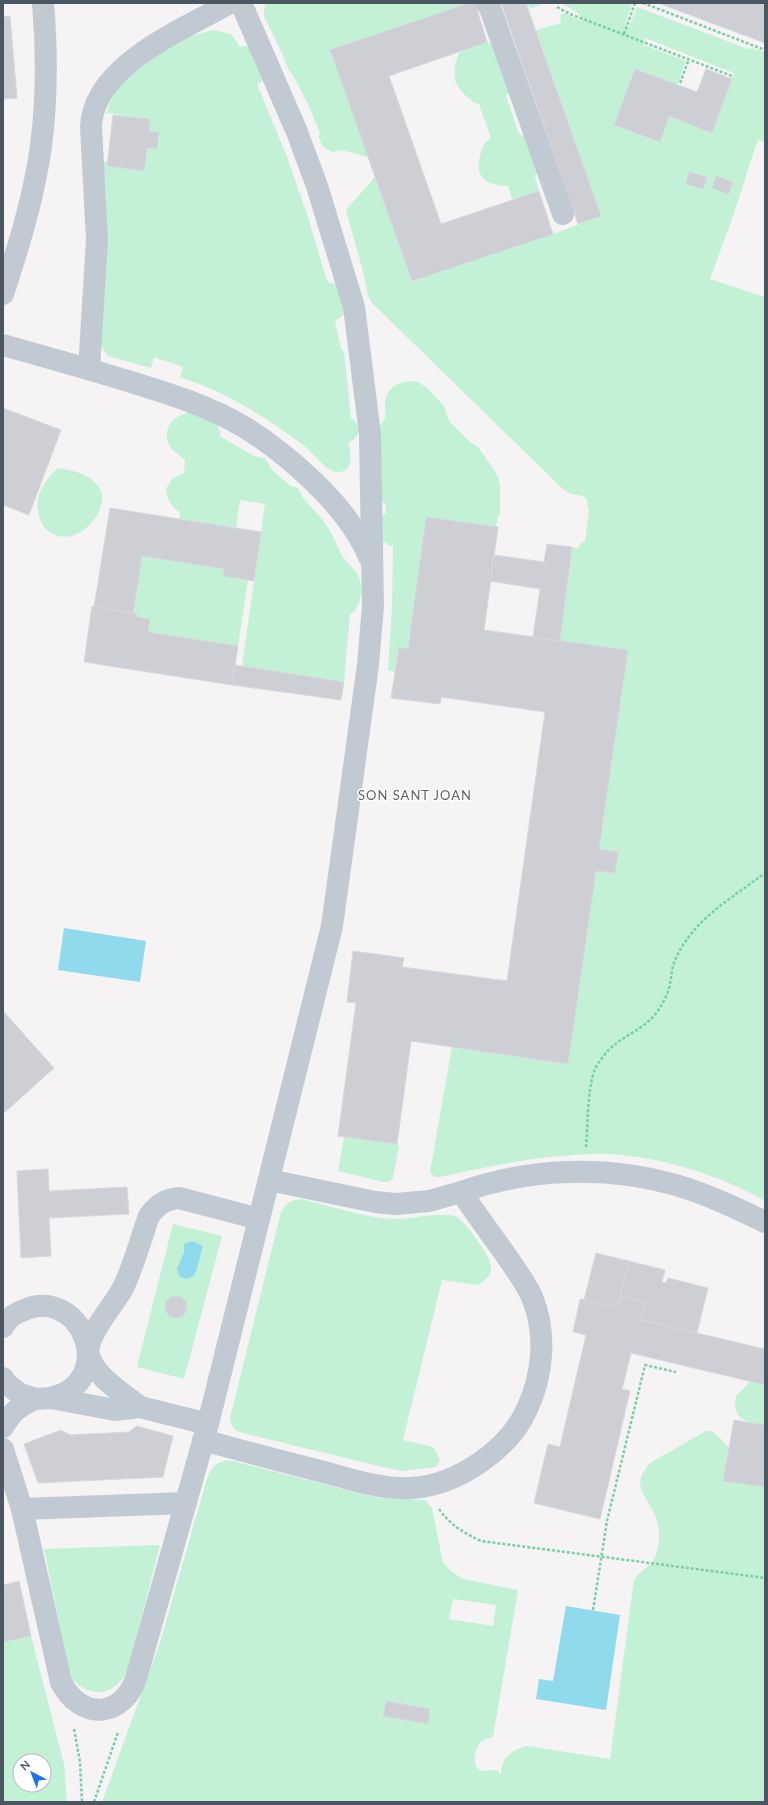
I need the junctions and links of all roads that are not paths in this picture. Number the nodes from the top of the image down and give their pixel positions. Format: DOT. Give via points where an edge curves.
graph roads {
  1 [pos="42,3"];
  2 [pos="230,3"];
  3 [pos="241,3"];
  4 [pos="488,5"];
  5 [pos="563,214"];
  6 [pos="3,294"];
  7 [pos="3,345"];
  8 [pos="89,369"];
  9 [pos="373,567"];
  10 [pos="269,1180"];
  11 [pos="461,1192"];
  12 [pos="259,1219"];
  13 [pos="765,1222"];
  14 [pos="123,1289"];
  15 [pos="3,1303"];
  16 [pos="28,1308"];
  17 [pos="58,1308"];
  18 [pos="3,1327"];
  19 [pos="88,1354"];
  20 [pos="3,1378"];
  21 [pos="43,1398"];
  22 [pos="140,1407"];
  23 [pos="3,1427"];
  24 [pos="206,1432"];
  25 [pos="3,1449"];
  26 [pos="186,1503"];
  27 [pos="22,1510"];
  1 -- 6 [label="lane" via="46,59 41,147 28,211"];
  2 -- 8 [label="lane" via="128,62 114,76 95,105 91,127 97,259"];
  3 -- 9 [label="lane" via="297,132 317,186 354,307 370,434"];
  4 -- 5 [label="lane"];
  7 -- 8 [label="lane"];
  8 -- 9 [label="lane" via="200,405 257,435 327,494 354,528 365,546"];
  9 -- 10 [label="lane" via="368,665 332,926"];
  10 -- 11 [label="lane" via="396,1204 429,1202"];
  10 -- 12 [label="lane"];
  11 -- 13 [label="lane" via="532,1175 584,1172 642,1178 675,1185 705,1195"];
  11 -- 24 [label="lane" via="516,1270 532,1298 541,1330 539,1370 527,1410 505,1441 469,1470 432,1486 406,1488 378,1486"];
  12 -- 14 [label="lane" via="179,1198 162,1202 149,1216"];
  12 -- 24 [label="lane"];
  14 -- 17 [label="lane" via="106,1304 86,1311 76,1312"];
  14 -- 19 [label="lane" via="100,1321"];
  15 -- 16 [label="lane"];
  16 -- 17 [label="lane"];
  16 -- 18 [label="lane" via="15,1314"];
  17 -- 19 [label="lane" via="80,1326"];
  19 -- 21 [label="lane" via="85,1369 78,1382 66,1392"];
  19 -- 22 [label="lane" via="104,1379"];
  20 -- 21 [label="lane" via="20,1394"];
  21 -- 22 [label="lane" via="115,1410"];
  21 -- 23 [label="lane" via="20,1406 10,1415"];
  22 -- 24 [label="lane"];
  24 -- 26 [label="lane"];
  25 -- 27 [label="lane"];
  26 -- 27 [label="lane"];
  26 -- 27 [label="lane" via="135,1682 120,1702 109,1708 97,1710 77,1703 65,1690 59,1677"];
}
